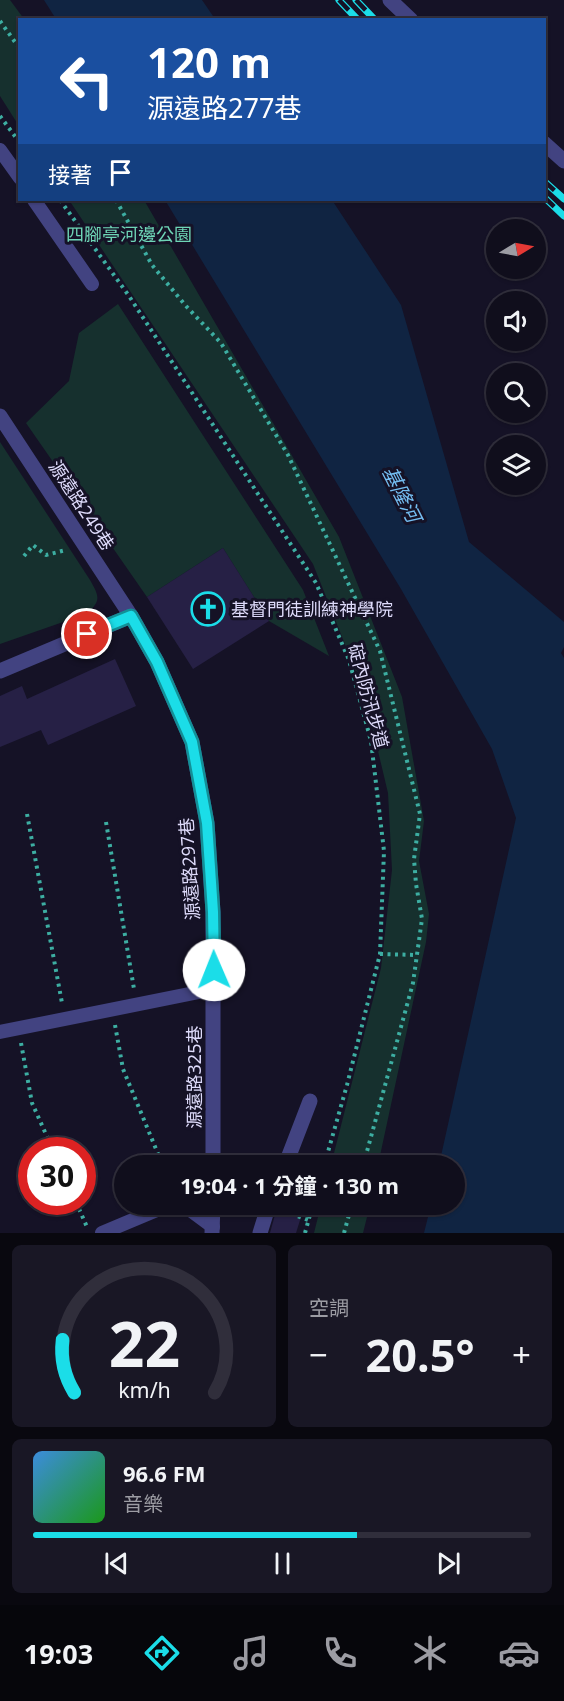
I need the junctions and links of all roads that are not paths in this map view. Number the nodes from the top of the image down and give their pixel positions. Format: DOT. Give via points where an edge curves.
graph roads {
  1 [pos="390,0"];
  2 [pos="409,18"];
  3 [pos="546,145"];
  4 [pos="0,150"];
  5 [pos="564,161"];
  6 [pos="18,175"];
  7 [pos="35,201"];
  8 [pos="92,284"];
  9 [pos="0,416"];
  10 [pos="131,616"];
  11 [pos="0,671"];
  12 [pos="214,989"];
  13 [pos="0,1032"];
  14 [pos="310,1101"];
  15 [pos="213,1155"];
  16 [pos="289,1155"];
  17 [pos="145,1215"];
  18 [pos="195,1215"];
  19 [pos="266,1215"];
  20 [pos="213,1230"];
  21 [pos="102,1233"];
  22 [pos="260,1233"];
  1 -- 2 [label="street"];
  3 -- 5 [label="street"];
  4 -- 6 [label="lane"];
  7 -- 8 [label="lane"];
  9 -- 10 [label="street, 源遠路249巷"];
  10 -- 11 [label="street"];
  10 -- 12 [label="street, 源遠路297巷" via="157,662 192,742 207,823"];
  12 -- 13 [label="lane"];
  12 -- 15 [label="street, 源遠路325巷"];
  14 -- 16 [label="street"];
  17 -- 21 [label="lane"];
  18 -- 20 [label="lane"];
  19 -- 22 [label="street"];
}
